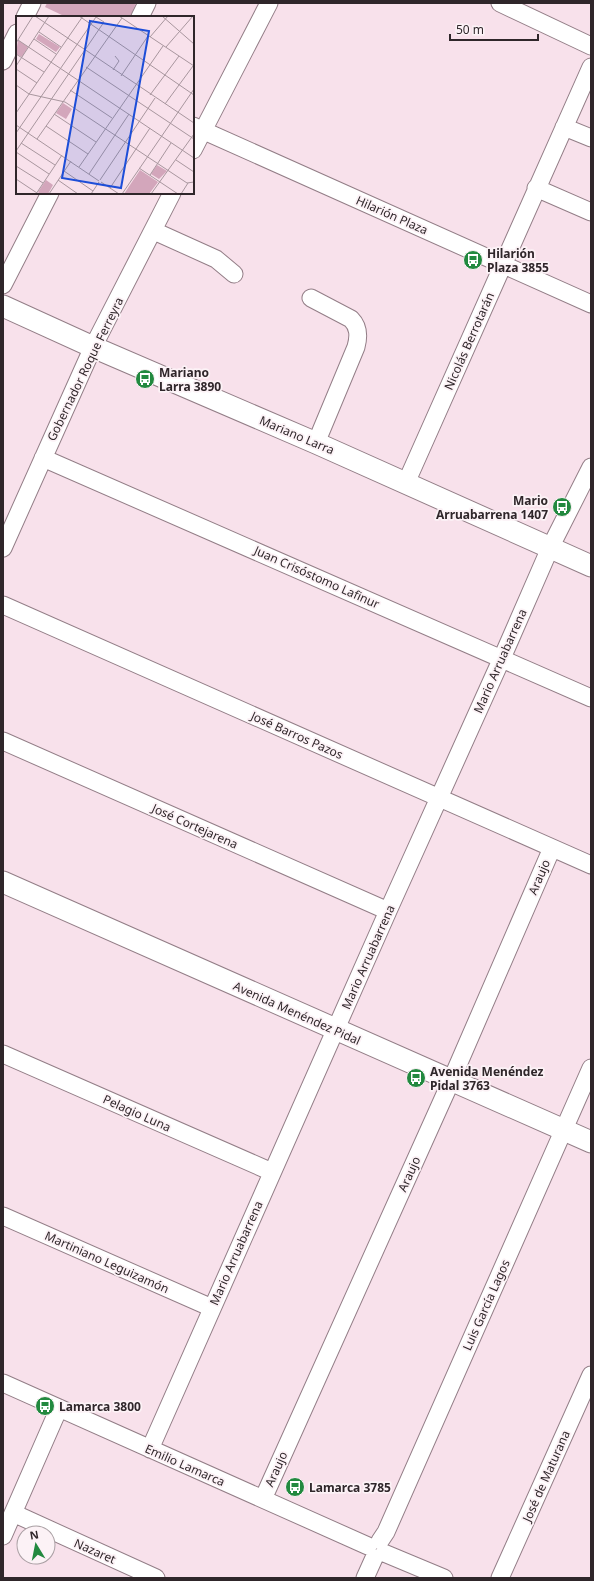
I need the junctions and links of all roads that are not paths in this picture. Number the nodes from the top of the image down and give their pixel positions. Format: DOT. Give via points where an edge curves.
graph roads {
  1 [pos="32,3"];
  2 [pos="147,3"];
  3 [pos="269,3"];
  4 [pos="500,3"];
  5 [pos="26,16"];
  6 [pos="140,16"];
  7 [pos="13,37"];
  8 [pos="591,46"];
  9 [pos="3,61"];
  10 [pos="591,67"];
  11 [pos="564,127"];
  12 [pos="198,128"];
  13 [pos="591,138"];
  14 [pos="194,146"];
  15 [pos="536,188"];
  16 [pos="49,194"];
  17 [pos="172,194"];
  18 [pos="591,212"];
  19 [pos="154,230"];
  20 [pos="503,264"];
  21 [pos="234,274"];
  22 [pos="3,285"];
  23 [pos="311,298"];
  24 [pos="591,304"];
  25 [pos="3,306"];
  26 [pos="93,347"];
  27 [pos="316,443"];
  28 [pos="43,458"];
  29 [pos="591,467"];
  30 [pos="406,483"];
  31 [pos="3,548"];
  32 [pos="550,548"];
  33 [pos="591,566"];
  34 [pos="3,605"];
  35 [pos="502,658"];
  36 [pos="591,698"];
  37 [pos="3,741"];
  38 [pos="439,799"];
  39 [pos="552,848"];
  40 [pos="591,865"];
  41 [pos="3,882"];
  42 [pos="388,912"];
  43 [pos="335,1030"];
  44 [pos="3,1054"];
  45 [pos="591,1068"];
  46 [pos="451,1081"];
  47 [pos="564,1130"];
  48 [pos="591,1142"];
  49 [pos="272,1172"];
  50 [pos="3,1216"];
  51 [pos="212,1308"];
  52 [pos="591,1375"];
  53 [pos="3,1383"];
  54 [pos="59,1408"];
  55 [pos="150,1449"];
  56 [pos="263,1499"];
  57 [pos="13,1513"];
  58 [pos="3,1536"];
  59 [pos="377,1549"];
  60 [pos="156,1578"];
  61 [pos="365,1578"];
  62 [pos="444,1578"];
  63 [pos="500,1578"];
  1 -- 5 [label="street"];
  2 -- 6 [label="street"];
  3 -- 12 [label="street"];
  4 -- 8 [label="street"];
  7 -- 9 [label="street"];
  10 -- 11 [label="street, Nicolás Berrotarán"];
  11 -- 13 [label="street"];
  11 -- 15 [label="street, Nicolás Berrotarán"];
  12 -- 14 [label="street"];
  12 -- 20 [label="street, Hilarión Plaza"];
  15 -- 18 [label="street"];
  15 -- 20 [label="street, Nicolás Berrotarán"];
  16 -- 22 [label="street"];
  17 -- 19 [label="street, Gobernador Roque Ferreyra"];
  19 -- 21 [label="street" via="216,259"];
  19 -- 26 [label="street, Gobernador Roque Ferreyra"];
  20 -- 24 [label="street, Hilarión Plaza"];
  20 -- 30 [label="street, Nicolás Berrotarán"];
  23 -- 27 [label="street" via="350,319 355,324 358,338"];
  25 -- 26 [label="main road, Mariano Larra"];
  26 -- 27 [label="main road, Mariano Larra"];
  26 -- 28 [label="street, Gobernador Roque Ferreyra"];
  27 -- 30 [label="main road, Mariano Larra"];
  28 -- 31 [label="street, Gobernador Roque Ferreyra"];
  28 -- 35 [label="street, Juan Crisóstomo Lafinur"];
  29 -- 32 [label="street, Mario Arruabarrena"];
  30 -- 32 [label="main road, Mariano Larra"];
  32 -- 33 [label="main road, Mariano Larra"];
  32 -- 35 [label="street, Mario Arruabarrena"];
  34 -- 38 [label="street, José Barros Pazos"];
  35 -- 36 [label="street, Juan Crisóstomo Lafinur"];
  35 -- 38 [label="street, Mario Arruabarrena"];
  37 -- 42 [label="street, José Cortejarena"];
  38 -- 39 [label="street, José Barros Pazos"];
  38 -- 42 [label="street, Mario Arruabarrena"];
  39 -- 40 [label="street, José Barros Pazos"];
  39 -- 46 [label="street, Araujo"];
  41 -- 43 [label="main road, Avenida Menéndez Pidal"];
  42 -- 43 [label="street, Mario Arruabarrena"];
  43 -- 46 [label="main road, Avenida Menéndez Pidal"];
  43 -- 49 [label="street, Mario Arruabarrena"];
  44 -- 49 [label="street, Pelagio Luna"];
  45 -- 47 [label="street, Luis García Lagos"];
  46 -- 47 [label="main road, Avenida Menéndez Pidal"];
  46 -- 56 [label="street, Araujo"];
  47 -- 48 [label="main road, Avenida Menéndez Pidal"];
  47 -- 59 [label="street, Luis García Lagos"];
  49 -- 51 [label="street, Mario Arruabarrena"];
  50 -- 51 [label="street, Martiniano Leguizamón"];
  51 -- 55 [label="street, Mario Arruabarrena"];
  52 -- 63 [label="street, José de Maturana"];
  53 -- 54 [label="street, Emilio Lamarca"];
  54 -- 55 [label="street, Emilio Lamarca"];
  54 -- 57 [label="street"];
  55 -- 56 [label="street, Emilio Lamarca"];
  56 -- 59 [label="street, Emilio Lamarca"];
  57 -- 58 [label="street"];
  57 -- 60 [label="street, Nazaret"];
  59 -- 61 [label="street, Luis García Lagos"];
  59 -- 62 [label="street, Emilio Lamarca"];
}
